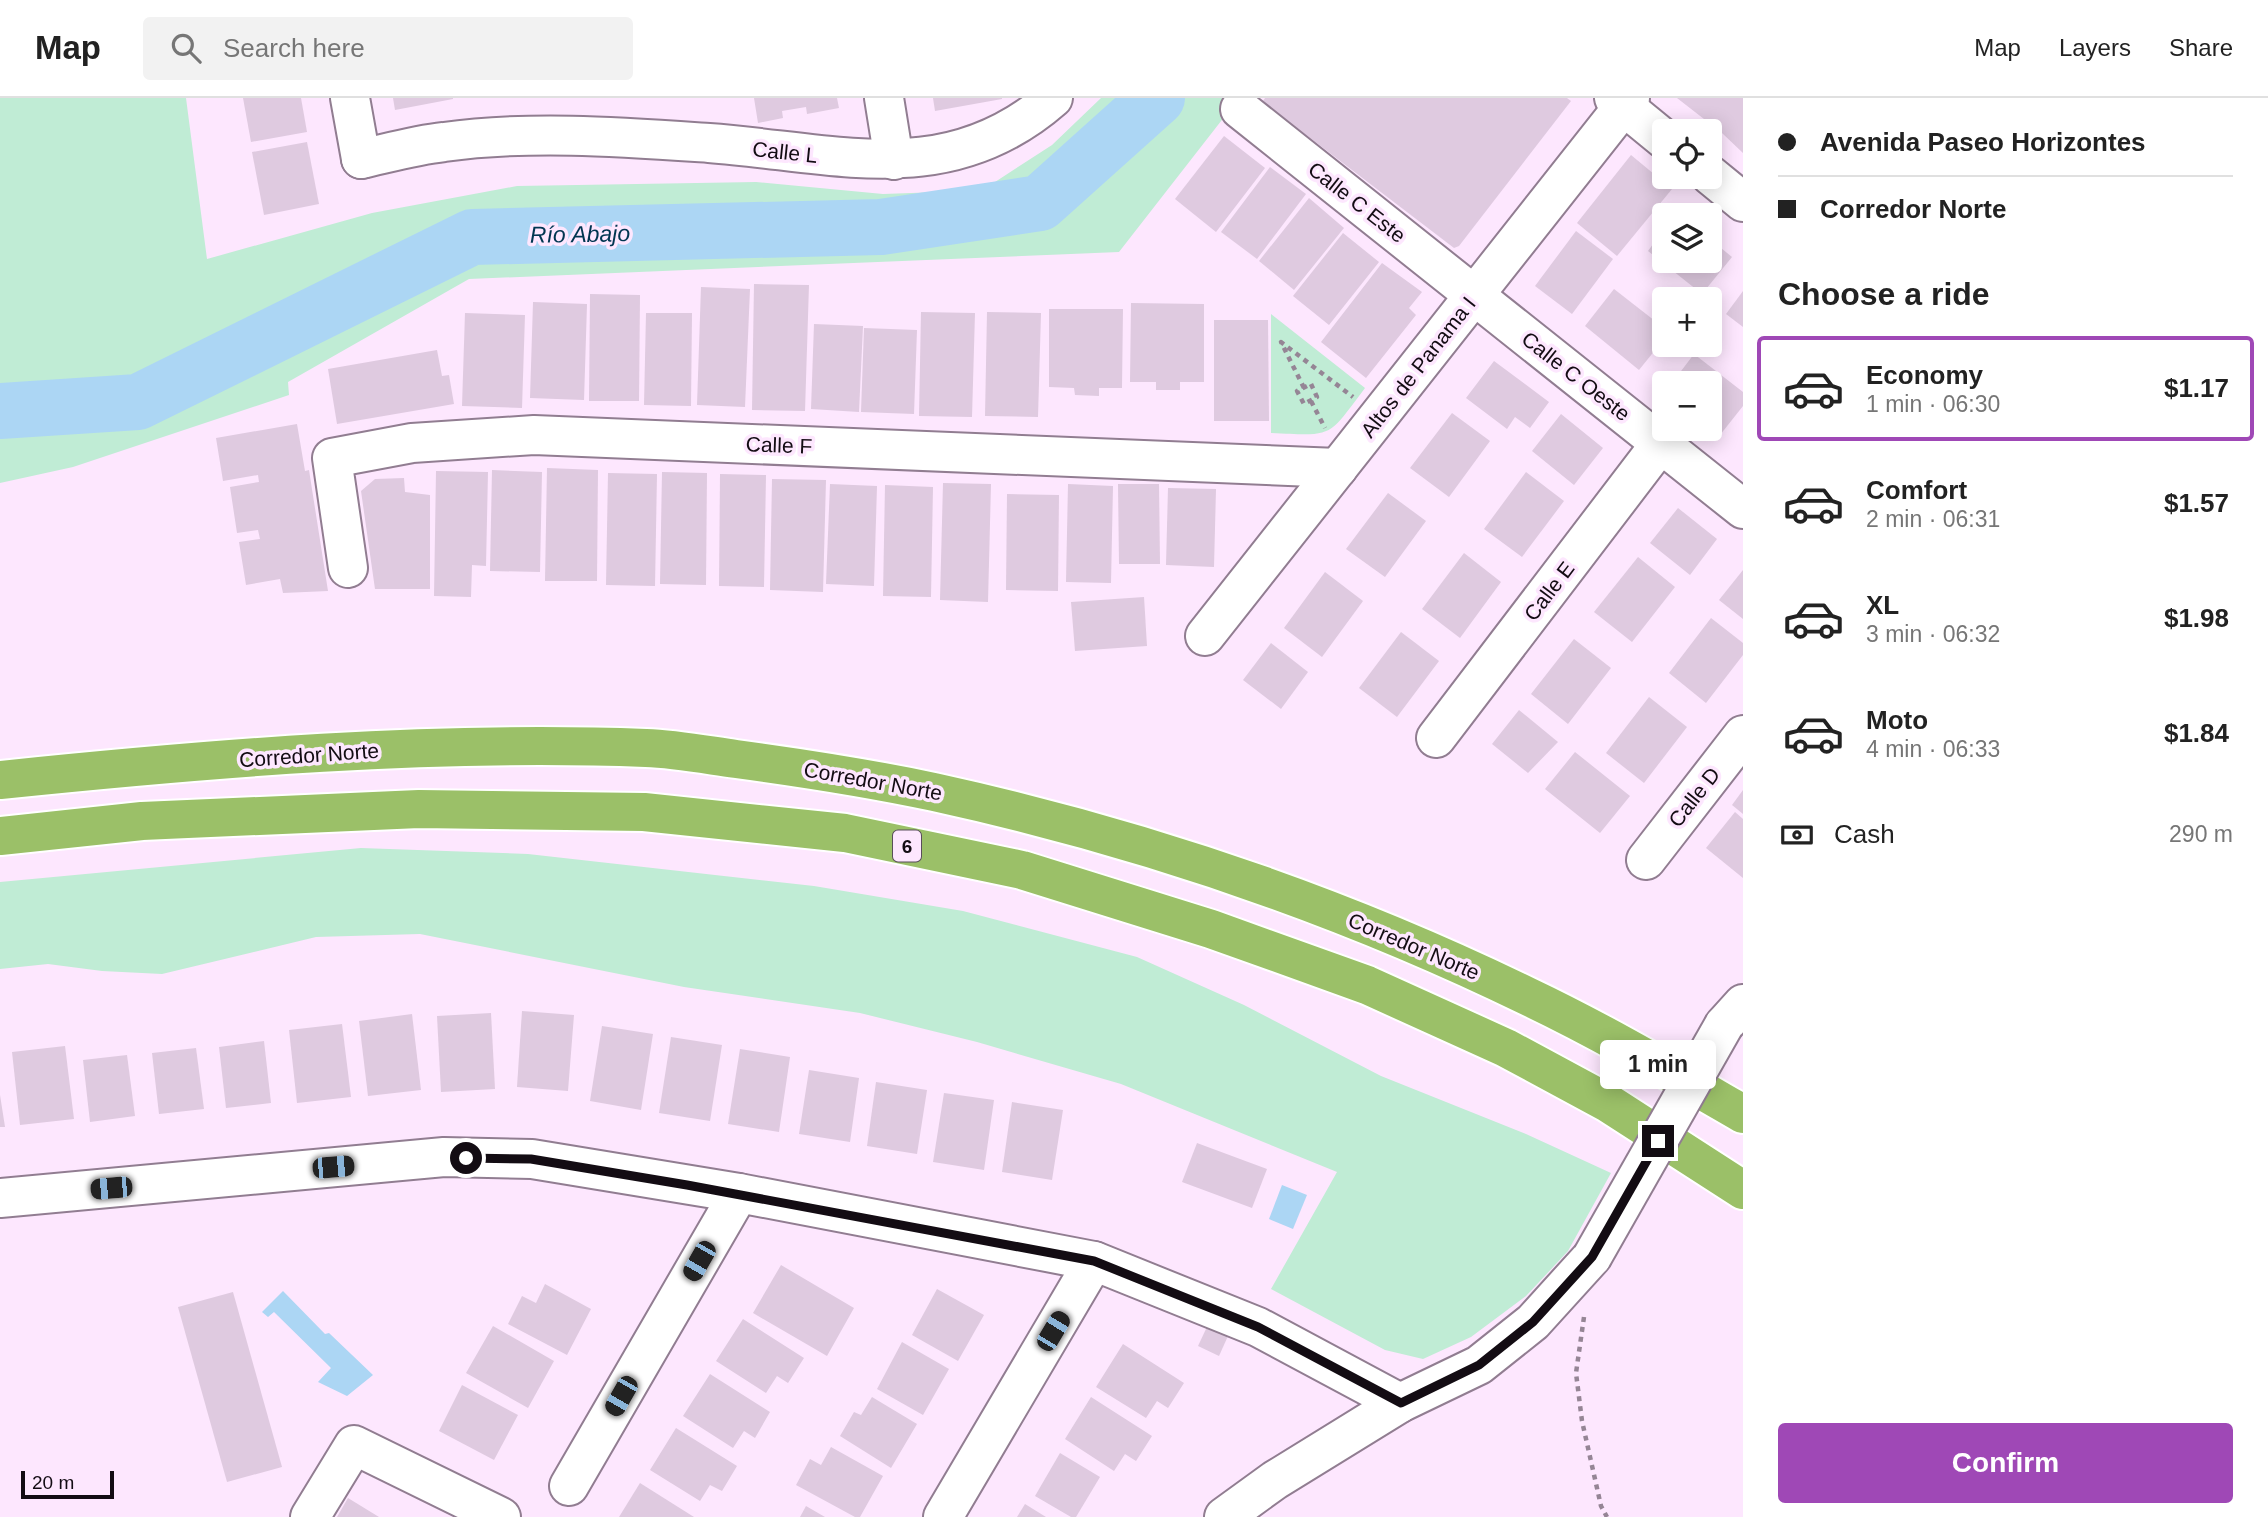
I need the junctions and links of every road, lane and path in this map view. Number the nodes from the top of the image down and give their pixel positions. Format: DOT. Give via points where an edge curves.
graph roads {
  1 [pos="350,98"];
  2 [pos="884,98"];
  3 [pos="1053,98"];
  4 [pos="1623,101"];
  5 [pos="1240,109"];
  6 [pos="1652,128"];
  7 [pos="894,160"];
  8 [pos="1722,185"];
  9 [pos="1743,202"];
  10 [pos="1474,296"];
  11 [pos="1304,388"];
  12 [pos="1311,401"];
  13 [pos="1359,402"];
  14 [pos="1661,443"];
  15 [pos="1334,452"];
  16 [pos="1743,509"];
  17 [pos="348,568"];
  18 [pos="1205,636"];
  19 [pos="1743,735"];
  20 [pos="1436,738"];
  21 [pos="0,780"];
  22 [pos="0,836"];
  23 [pos="1646,860"];
  24 [pos="1733,1015"];
  25 [pos="1743,1114"];
  26 [pos="1743,1190"];
  27 [pos="738,1193"];
  28 [pos="0,1198"];
  29 [pos="1094,1261"];
  30 [pos="1585,1309"];
  31 [pos="1401,1403"];
  32 [pos="569,1486"];
  33 [pos="310,1517"];
  34 [pos="501,1517"];
  35 [pos="943,1517"];
  36 [pos="1224,1517"];
  37 [pos="1607,1517"];
  1 -- 7 [label="street, Calle L" via="361,159 444,142 544,136 710,143"];
  2 -- 7 [label="street"];
  3 -- 7 [label="street, Calle L" via="1030,118 989,139 945,155"];
  4 -- 6 [label="street"];
  4 -- 10 [label="street, Altos de Panama I"];
  5 -- 10 [label="street, Calle C Este"];
  8 -- 9 [label="street"];
  10 -- 14 [label="street, Calle C Oeste"];
  10 -- 15 [label="street, Altos de Panama I"];
  11 -- 12 [label="path" via="1311,384 1317,397"];
  11 -- 12 [label="path" via="1297,391 1304,404"];
  11 -- 13 [label="path" via="1281,342"];
  12 -- 15 [label="path"];
  14 -- 16 [label="street, Calle C Oeste"];
  14 -- 20 [label="street, Calle E"];
  15 -- 17 [label="street, Calle F" via="534,435 412,443 332,458"];
  15 -- 18 [label="street, Altos de Panama I"];
  19 -- 23 [label="street, Calle D"];
  21 -- 25 [label="highway, Corredor Norte" via="136,766 419,748 650,748 856,775 1051,818 1235,874 1391,933 1528,996"];
  22 -- 26 [label="highway, 6" via="142,821 419,809 644,812 845,833 1022,870 1211,929 1367,985 1506,1048 1608,1103"];
  24 -- 31 [label="street, bridge" via="1592,1257 1533,1322 1479,1365"];
  27 -- 28 [label="street" via="531,1159 444,1157"];
  27 -- 29 [label="street"];
  27 -- 32 [label="street"];
  29 -- 31 [label="street" via="1258,1327"];
  29 -- 35 [label="street"];
  30 -- 37 [label="path" via="1576,1373 1585,1433"];
  31 -- 36 [label="street" via="1275,1479"];
  33 -- 34 [label="street" via="354,1445"];
}
